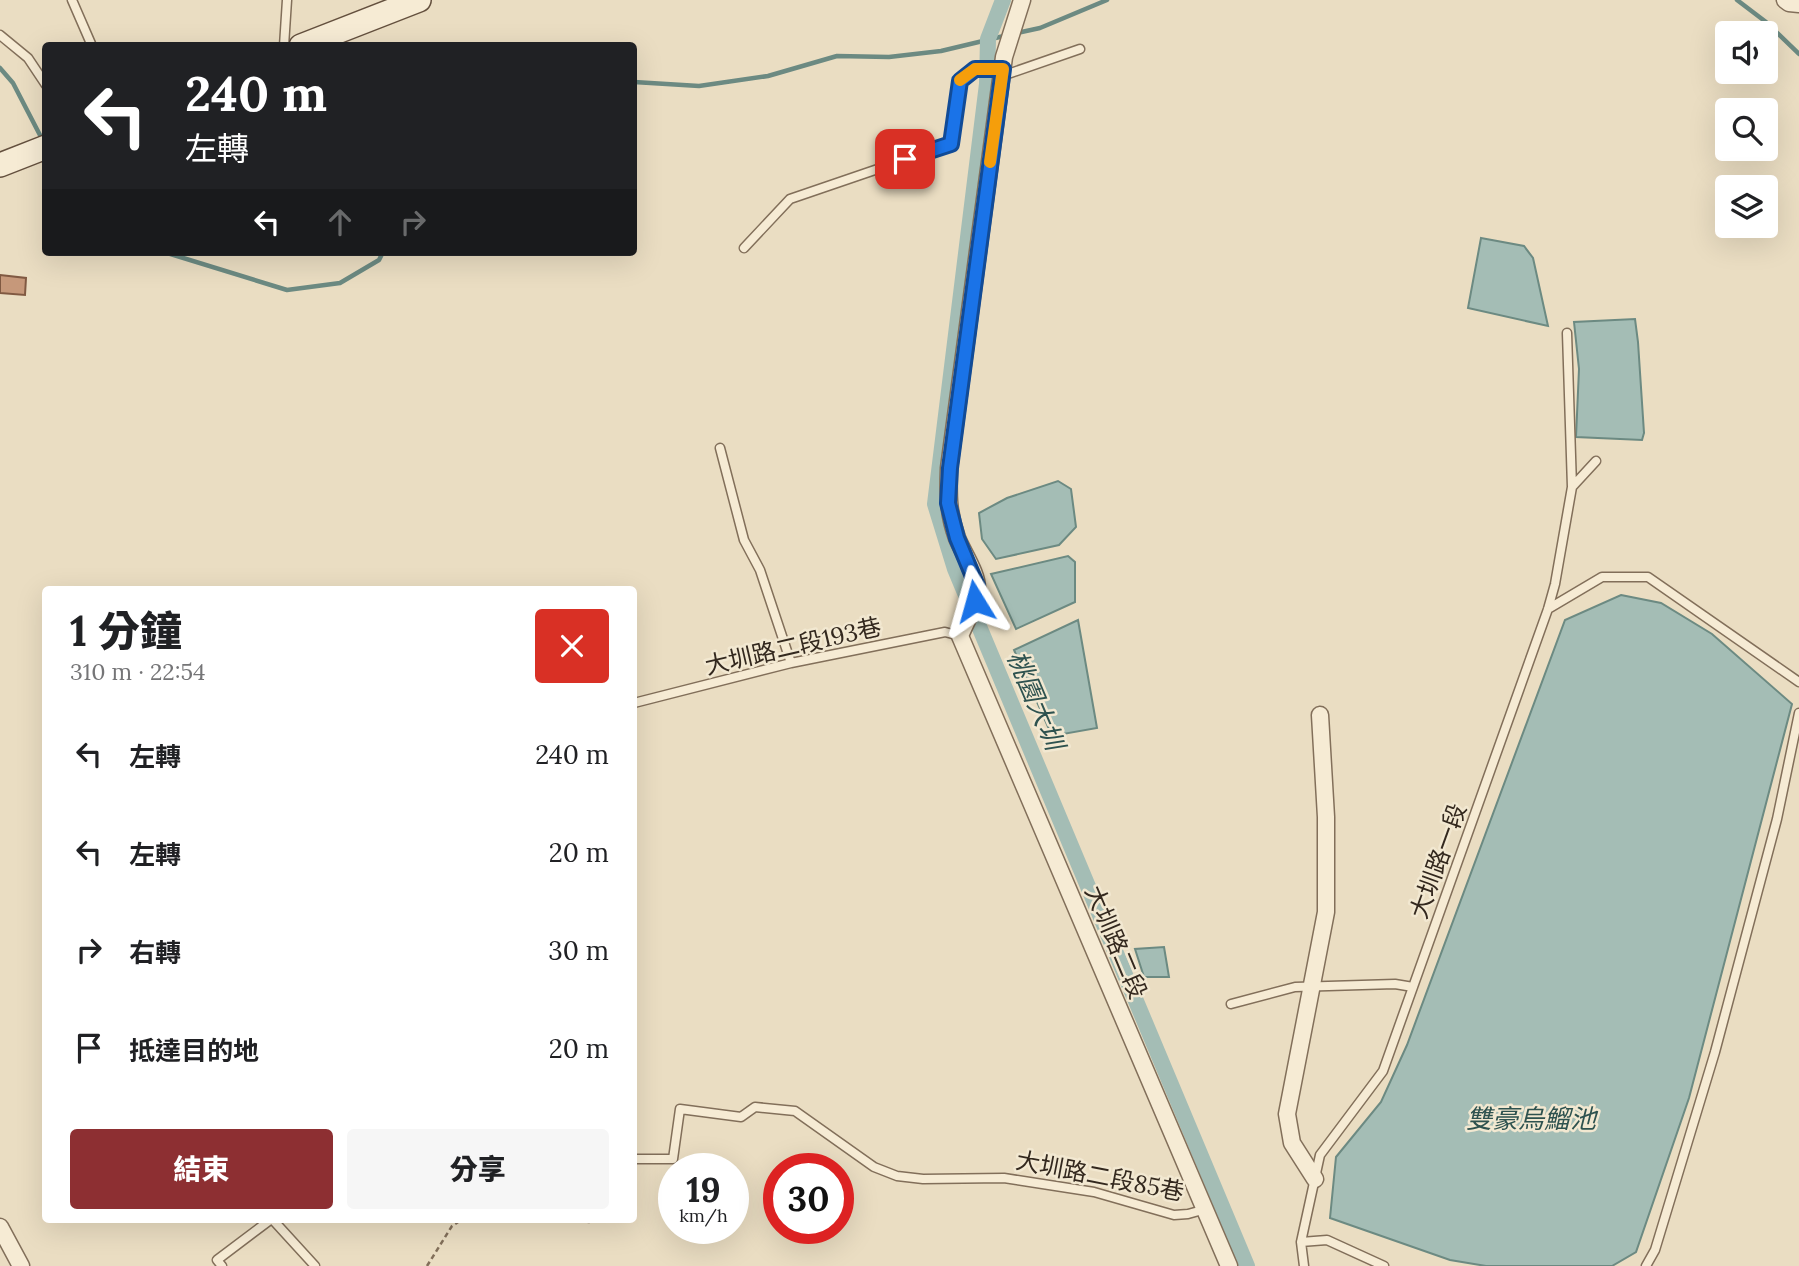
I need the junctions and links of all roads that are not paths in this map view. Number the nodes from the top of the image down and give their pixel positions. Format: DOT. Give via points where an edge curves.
graph roads {
  1 [pos="72,0"];
  2 [pos="287,0"];
  3 [pos="419,0"];
  4 [pos="1022,0"];
  5 [pos="1785,0"];
  6 [pos="1799,4"];
  7 [pos="0,35"];
  8 [pos="90,42"];
  9 [pos="284,42"];
  10 [pos="311,42"];
  11 [pos="1080,49"];
  12 [pos="1002,68"];
  13 [pos="42,79"];
  14 [pos="42,148"];
  15 [pos="0,165"];
  16 [pos="744,248"];
  17 [pos="1567,333"];
  18 [pos="720,448"];
  19 [pos="1596,461"];
  20 [pos="1572,487"];
  21 [pos="1548,609"];
  22 [pos="960,636"];
  23 [pos="791,663"];
  24 [pos="1799,682"];
  25 [pos="637,702"];
  26 [pos="1799,713"];
  27 [pos="1320,715"];
  28 [pos="1312,986"];
  29 [pos="1413,987"];
  30 [pos="1231,1004"];
  31 [pos="637,1159"];
  32 [pos="1315,1179"];
  33 [pos="1206,1209"];
  34 [pos="268,1223"];
  35 [pos="275,1223"];
  36 [pos="0,1227"];
  37 [pos="1301,1242"];
  38 [pos="220,1263"];
  39 [pos="21,1266"];
  40 [pos="315,1266"];
  41 [pos="1229,1266"];
  42 [pos="1304,1266"];
  43 [pos="1384,1266"];
  44 [pos="1646,1266"];
  1 -- 8 [label="lane"];
  2 -- 9 [label="lane"];
  3 -- 10 [label="main road"];
  4 -- 12 [label="street"];
  5 -- 6 [label="street"];
  7 -- 13 [label="lane" via="28,58"];
  11 -- 12 [label="lane"];
  12 -- 16 [label="lane" via="977,68 960,81 951,144 790,199"];
  12 -- 22 [label="street" via="949,480 948,503 957,538 977,586"];
  14 -- 15 [label="main road"];
  17 -- 20 [label="lane, 大圳路一段"];
  18 -- 23 [label="lane" via="744,540 760,570"];
  19 -- 20 [label="lane"];
  20 -- 21 [label="lane, 大圳路一段"];
  21 -- 24 [label="lane" via="1602,577 1648,577"];
  21 -- 29 [label="lane, 大圳路一段"];
  22 -- 23 [label="lane, 大圳路二段193巷" via="945,632"];
  22 -- 33 [label="street, 大圳路二段"];
  23 -- 25 [label="lane, 大圳路二段193巷"];
  26 -- 44 [label="lane" via="1777,819 1716,1052 1655,1250"];
  27 -- 28 [label="street" via="1326,912"];
  28 -- 29 [label="lane"];
  28 -- 30 [label="lane"];
  28 -- 32 [label="street" via="1287,1114 1292,1143"];
  29 -- 32 [label="lane, 大圳路一段" via="1383,1070 1320,1155"];
  31 -- 33 [label="lane, 大圳路二段85巷" via="673,1159 680,1109 741,1117 755,1107 795,1111 874,1167 897,1176 1004,1178 1094,1192 1174,1215"];
  32 -- 37 [label="lane, 大圳路一段"];
  33 -- 41 [label="street, 大圳路二段"];
  34 -- 38 [label="lane"];
  35 -- 40 [label="lane"];
  36 -- 39 [label="street"];
  37 -- 42 [label="lane, 大圳路一段"];
  37 -- 43 [label="lane" via="1327,1240"];
}
